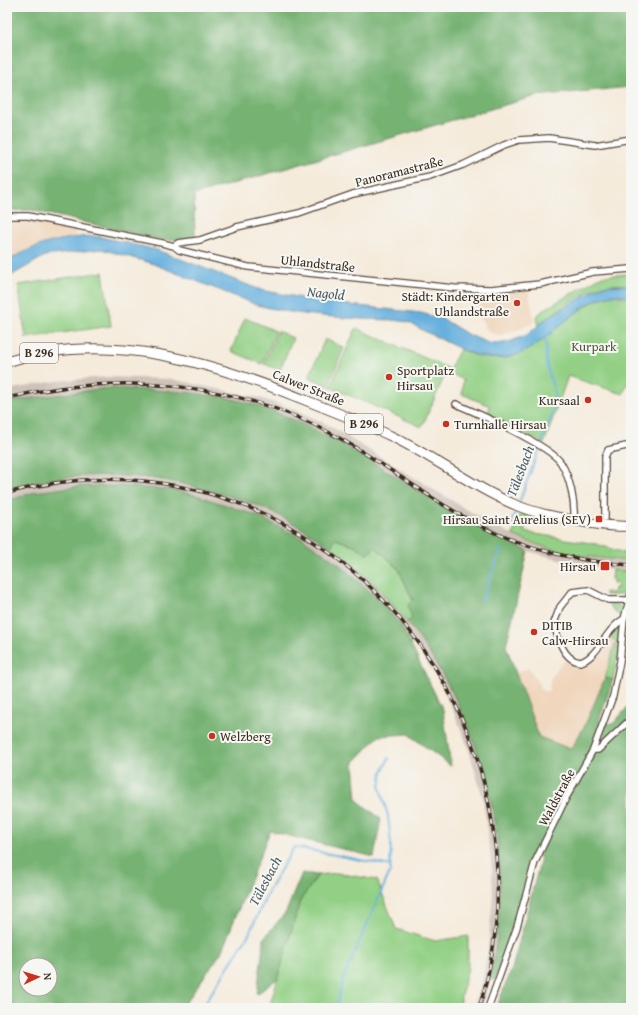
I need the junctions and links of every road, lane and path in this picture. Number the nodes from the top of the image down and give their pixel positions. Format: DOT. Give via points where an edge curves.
graph roads {
  1 [pos="631,139"];
  2 [pos="7,216"];
  3 [pos="174,246"];
  4 [pos="631,270"];
  5 [pos="7,362"];
  6 [pos="456,404"];
  7 [pos="631,445"];
  8 [pos="605,518"];
  9 [pos="574,519"];
  10 [pos="631,526"];
  11 [pos="631,593"];
  12 [pos="629,600"];
  13 [pos="624,619"];
  14 [pos="631,719"];
  15 [pos="593,750"];
  16 [pos="488,1008"];
  1 -- 3 [label="street, Panoramastraße" via="595,145 549,138 519,140 430,177 353,194 299,213 236,227"];
  2 -- 3 [label="street, Uhlandstraße" via="28,216"];
  3 -- 4 [label="street, Uhlandstraße" via="179,250 248,267 454,288 491,289 540,284 593,272"];
  5 -- 9 [label="main road, Calwer Straße / B 296" via="56,350 94,348 163,355 212,366 262,382 369,426 418,450 510,503"];
  6 -- 9 [label="street" via="487,417 536,444 560,461 572,494"];
  7 -- 8 [label="street" via="608,450 605,457"];
  9 -- 10 [label="main road, Calwer Straße / B 296" via="605,525"];
  11 -- 12 [label="street, Waldstraße"];
  12 -- 13 [label="street, Waldstraße"];
  12 -- 13 [label="street" via="608,600 588,590 572,592 560,607 554,623 568,656 580,662 588,659 612,627"];
  13 -- 15 [label="street, Waldstraße" via="618,677"];
  14 -- 15 [label="street" via="598,750"];
  15 -- 16 [label="street, Waldstraße" via="535,862 517,927"];
}
